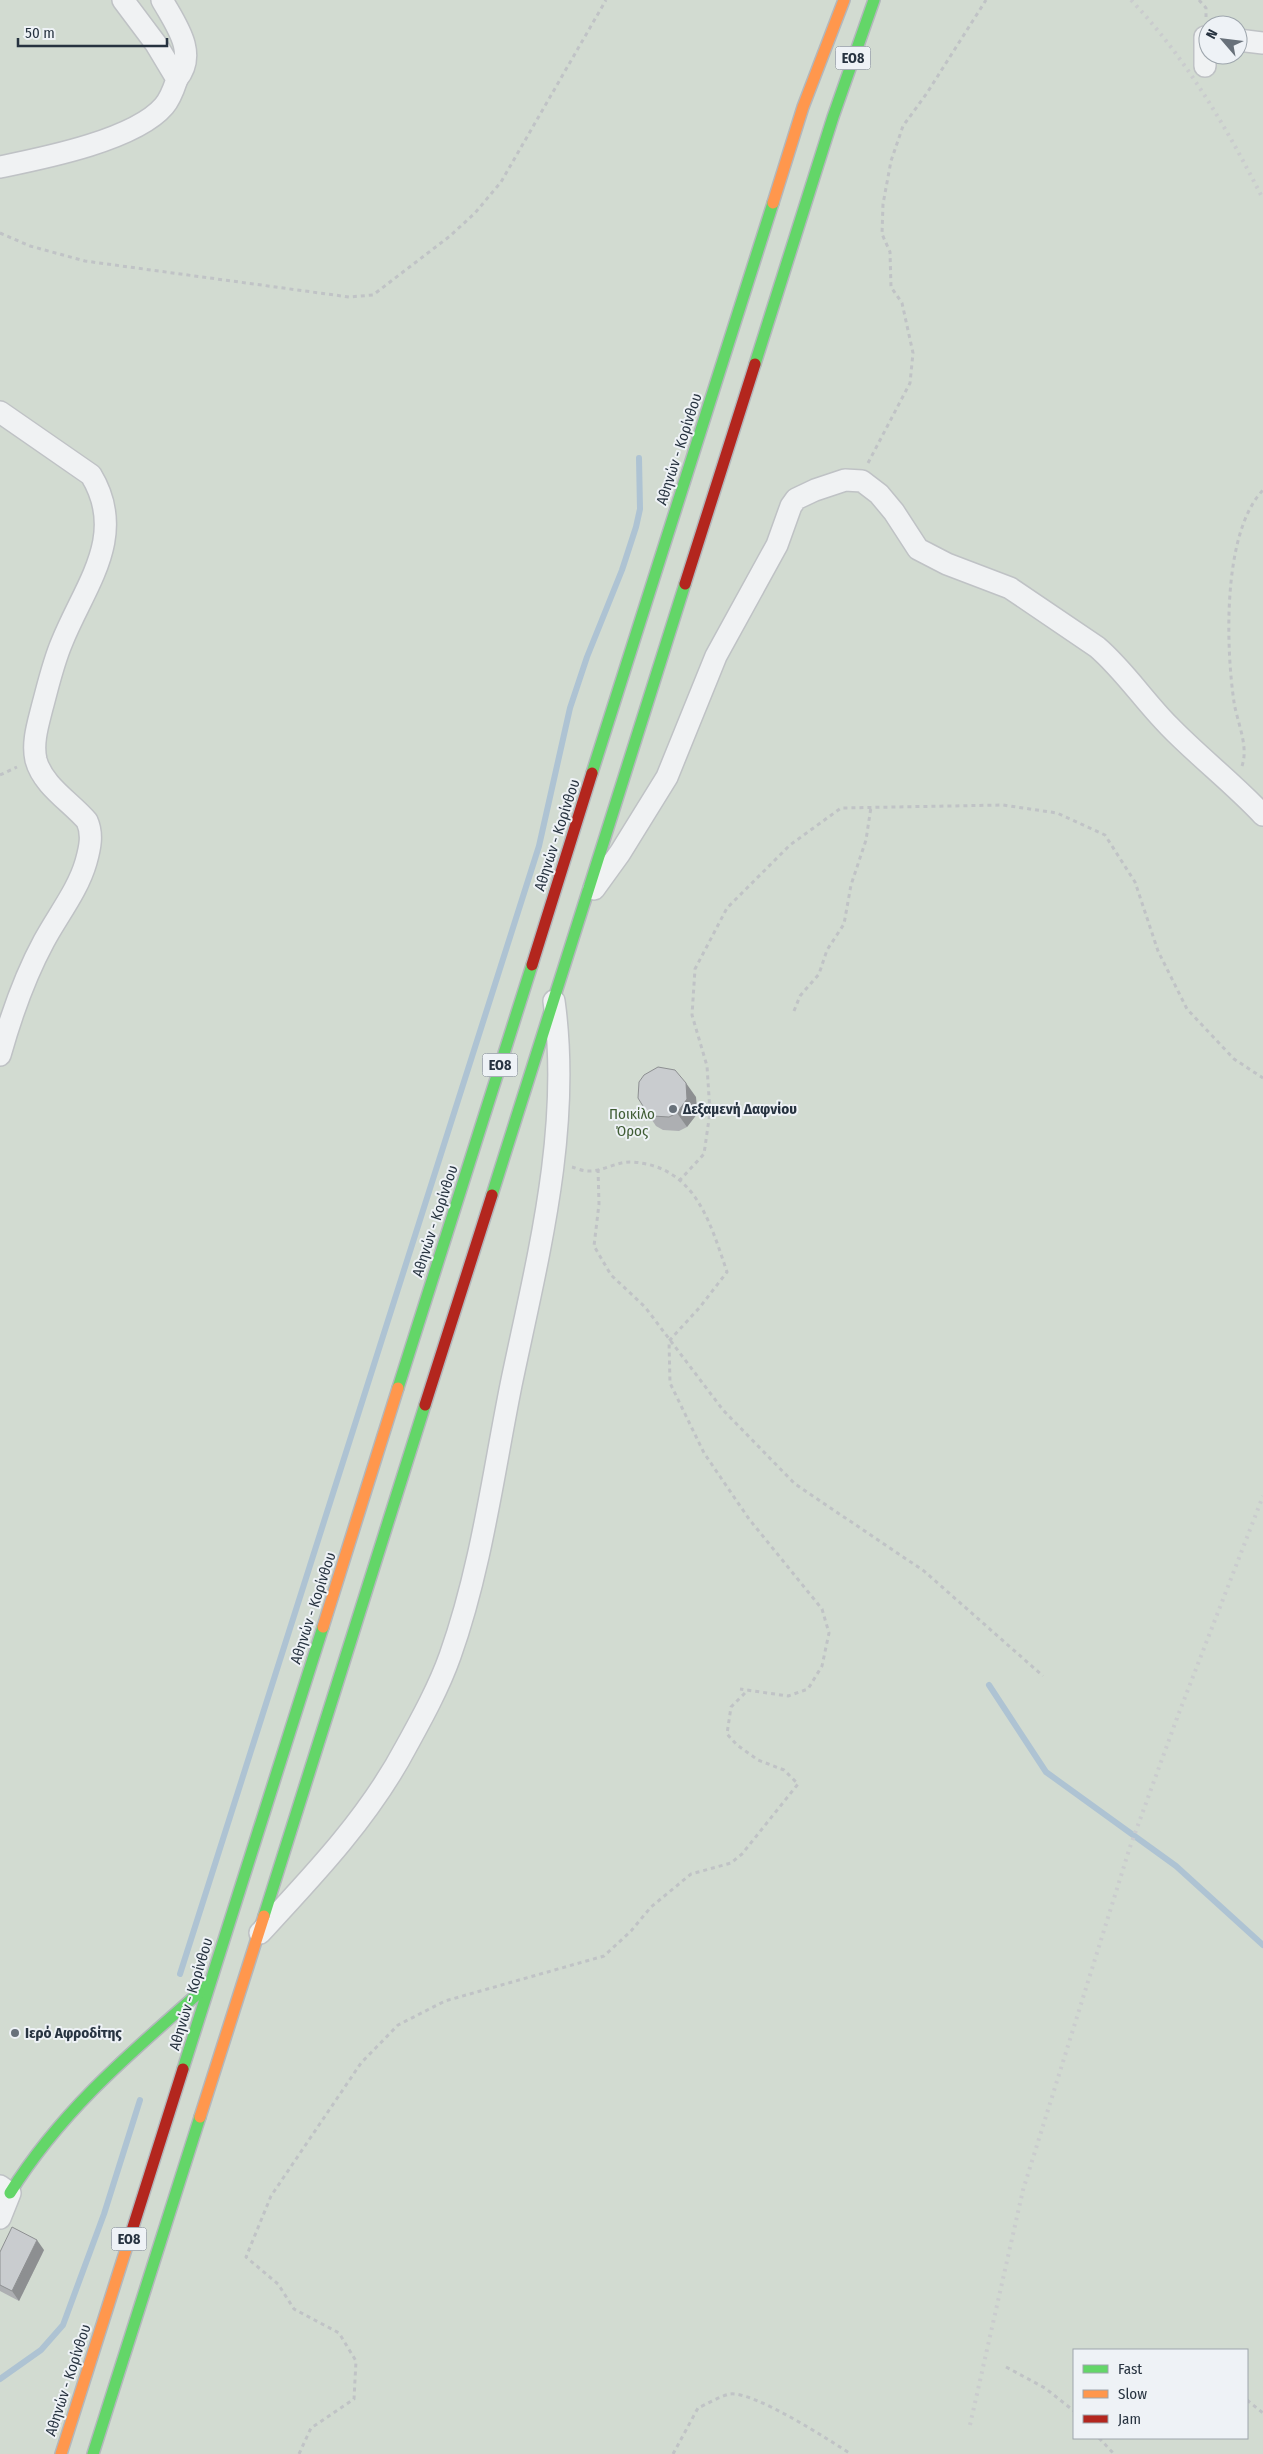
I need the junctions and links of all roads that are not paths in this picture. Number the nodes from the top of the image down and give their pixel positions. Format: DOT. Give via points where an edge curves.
graph roads {
  1 [pos="123,0"];
  2 [pos="162,0"];
  3 [pos="844,0"];
  4 [pos="874,0"];
  5 [pos="1248,41"];
  6 [pos="1263,43"];
  7 [pos="177,78"];
  8 [pos="0,167"];
  9 [pos="0,412"];
  10 [pos="1263,815"];
  11 [pos="584,903"];
  12 [pos="554,998"];
  13 [pos="0,1055"];
  14 [pos="256,1937"];
  15 [pos="209,1984"];
  16 [pos="5,2190"];
  17 [pos="0,2218"];
  18 [pos="61,2454"];
  19 [pos="93,2454"];
  1 -- 7 [label="street"];
  2 -- 7 [label="street" via="179,30 187,53 185,68"];
  3 -- 15 [label="highway, Αθηνών - Κορίνθου / ΕΟ8" via="800,116"];
  4 -- 11 [label="highway, ΕΟ8" via="833,117"];
  5 -- 6 [label="street"];
  7 -- 8 [label="street" via="164,106 133,128 92,145"];
  9 -- 13 [label="street" via="91,475 101,490 106,507 106,542 61,643 35,742 36,759 43,775 87,821 91,830 90,842 81,874 24,984"];
  10 -- 11 [label="street" via="1169,726 1097,647 1010,588 918,549 879,494 862,481 845,480 815,490 796,499 790,506 777,545 716,656 667,777 620,853"];
  11 -- 12 [label="highway, ΕΟ8"];
  12 -- 14 [label="highway, ΕΟ8"];
  12 -- 14 [label="street" via="559,1065 554,1162 474,1577 450,1658 406,1748 381,1789 316,1872"];
  14 -- 19 [label="highway, ΕΟ8"];
  15 -- 16 [label="highway" via="92,2089"];
  15 -- 18 [label="highway, Αθηνών - Κορίνθου / ΕΟ8"];
  16 -- 17 [label="street"];
}
